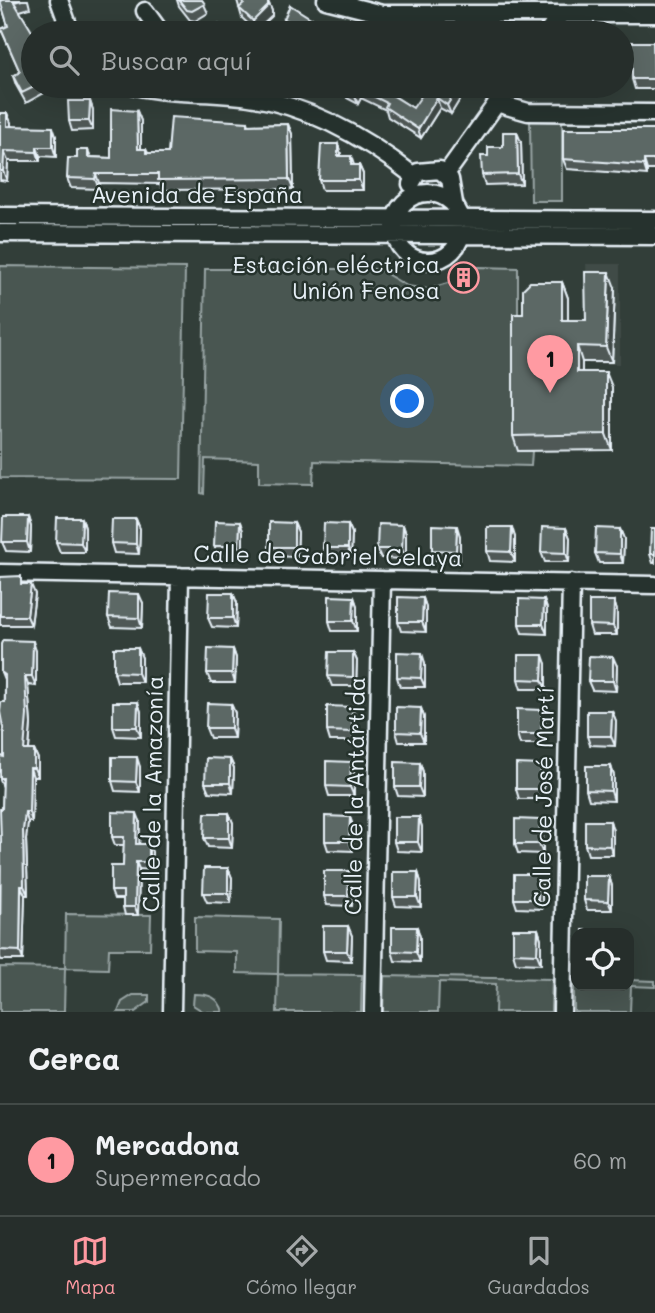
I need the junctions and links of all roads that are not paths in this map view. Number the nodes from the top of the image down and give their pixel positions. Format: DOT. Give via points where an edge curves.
graph roads {
  1 [pos="59,0"];
  2 [pos="326,0"];
  3 [pos="145,11"];
  4 [pos="655,14"];
  5 [pos="560,16"];
  6 [pos="67,21"];
  7 [pos="152,21"];
  8 [pos="556,21"];
  9 [pos="250,98"];
  10 [pos="500,98"];
  11 [pos="496,103"];
  12 [pos="655,113"];
  13 [pos="446,174"];
  14 [pos="414,176"];
  15 [pos="405,202"];
  16 [pos="454,203"];
  17 [pos="0,216"];
  18 [pos="655,220"];
  19 [pos="395,227"];
  20 [pos="462,228"];
  21 [pos="0,233"];
  22 [pos="655,236"];
  23 [pos="0,573"];
  24 [pos="180,576"];
  25 [pos="382,580"];
  26 [pos="571,583"];
  27 [pos="655,585"];
  28 [pos="172,1012"];
  29 [pos="373,1012"];
  30 [pos="562,1012"];
  1 -- 6 [label="street"];
  2 -- 5 [label="street" via="382,14"];
  3 -- 7 [label="street"];
  4 -- 5 [label="street"];
  5 -- 8 [label="street"];
  9 -- 14 [label="street" via="326,120"];
  10 -- 11 [label="street"];
  11 -- 12 [label="street" via="528,112"];
  11 -- 13 [label="street"];
  13 -- 14 [label="street" via="424,170"];
  13 -- 16 [label="street"];
  14 -- 15 [label="street"];
  15 -- 16 [label="street" via="435,193"];
  15 -- 19 [label="street"];
  16 -- 20 [label="street"];
  17 -- 19 [label="street, Avenida de España"];
  18 -- 20 [label="street, Avenida de España"];
  19 -- 20 [label="street, Avenida de España"];
  19 -- 20 [label="street" via="402,248 424,261 449,254"];
  19 -- 21 [label="street, Avenida de España"];
  20 -- 22 [label="street, Avenida de España"];
  23 -- 24 [label="street, Calle de Gabriel Celaya"];
  24 -- 25 [label="street, Calle de Gabriel Celaya"];
  24 -- 28 [label="street, Calle de la Amazonía"];
  25 -- 26 [label="street, Calle de Gabriel Celaya"];
  25 -- 29 [label="street, Calle de la Antártida"];
  26 -- 27 [label="street, Calle de Gabriel Celaya"];
  26 -- 30 [label="street, Calle de José Martí"];
}
